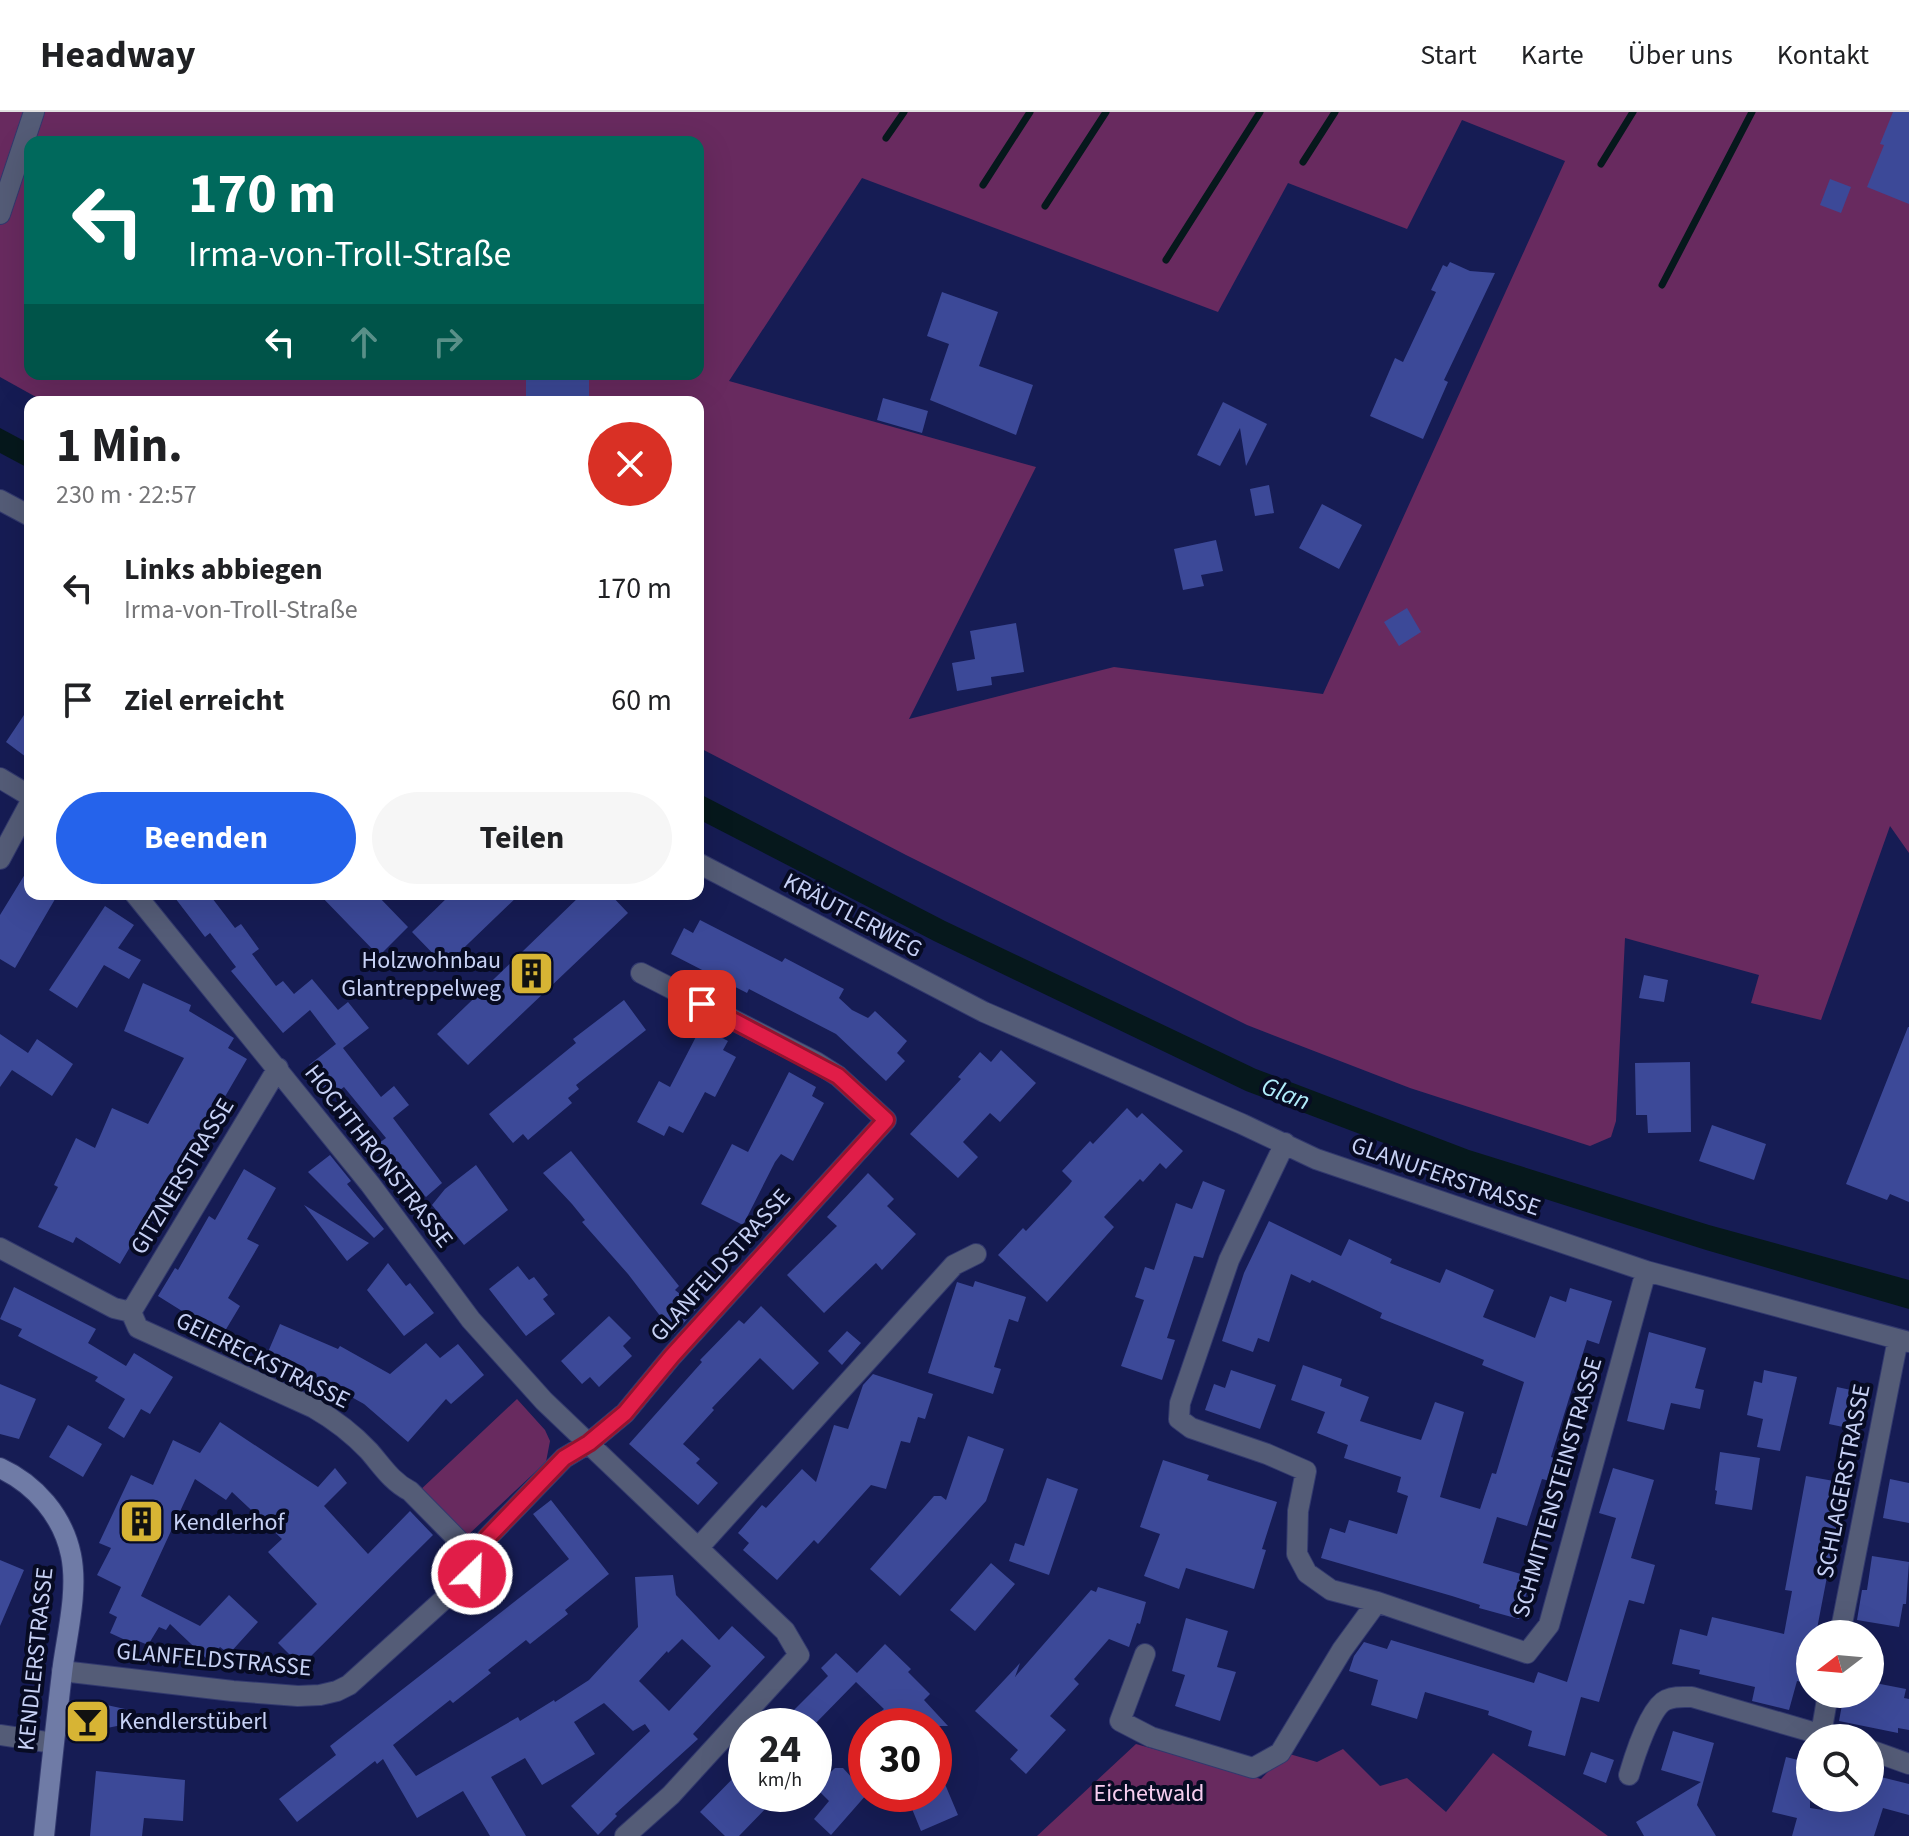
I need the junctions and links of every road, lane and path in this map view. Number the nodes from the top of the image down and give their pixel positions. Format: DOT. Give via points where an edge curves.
graph roads {
  1 [pos="34,112"];
  2 [pos="26,136"];
  3 [pos="24,142"];
  4 [pos="0,214"];
  5 [pos="0,500"];
  6 [pos="24,513"];
  7 [pos="0,778"];
  8 [pos="24,792"];
  9 [pos="24,814"];
  10 [pos="0,859"];
  11 [pos="704,866"];
  12 [pos="140,900"];
  13 [pos="641,973"];
  14 [pos="984,1012"];
  15 [pos="278,1068"];
  16 [pos="1285,1143"];
  17 [pos="0,1248"];
  18 [pos="976,1254"];
  19 [pos="1646,1271"];
  20 [pos="131,1312"];
  21 [pos="1903,1340"];
  22 [pos="589,1443"];
  23 [pos="0,1468"];
  24 [pos="699,1547"];
  25 [pos="477,1559"];
  26 [pos="1377,1602"];
  27 [pos="1843,1620"];
  28 [pos="1145,1654"];
  29 [pos="62,1671"];
  30 [pos="1796,1727"];
  31 [pos="0,1735"];
  32 [pos="53,1743"];
  33 [pos="1884,1755"];
  34 [pos="1909,1764"];
  35 [pos="1629,1775"];
  36 [pos="44,1836"];
  37 [pos="625,1836"];
  1 -- 2 [label="street"];
  3 -- 4 [label="street"];
  5 -- 6 [label="street"];
  7 -- 8 [label="street"];
  9 -- 10 [label="street"];
  11 -- 14 [label="street, KRÄUTLERWEG"];
  12 -- 15 [label="street, HOCHTHRONSTRASSE"];
  13 -- 22 [label="street, GLANFELDSTRASSE" via="816,1062 886,1120 625,1413"];
  14 -- 16 [label="street, GLANUFERSTRASSE"];
  15 -- 20 [label="street, GITZNERSTRASSE"];
  15 -- 22 [label="street, HOCHTHRONSTRASSE" via="465,1312"];
  16 -- 19 [label="street, GLANUFERSTRASSE" via="1316,1159"];
  16 -- 26 [label="street, SCHMITTENSTEINSTRASSE" via="1229,1260 1179,1419 1306,1471 1297,1554 1307,1573 1331,1590"];
  17 -- 20 [label="street, GEIERECKSTRASSE"];
  18 -- 24 [label="street" via="954,1265"];
  19 -- 21 [label="street, GLANUFERSTRASSE"];
  19 -- 26 [label="street, SCHMITTENSTEINSTRASSE" via="1549,1625 1527,1653"];
  20 -- 25 [label="street, GEIERECKSTRASSE" via="138,1328 335,1420"];
  21 -- 27 [label="street, SCHLAGERSTRASSE"];
  22 -- 24 [label="street"];
  22 -- 25 [label="street, GLANFELDSTRASSE" via="564,1458 487,1538"];
  23 -- 29 [label="street, KENDLERSTRASSE" via="41,1496 61,1525 71,1556"];
  24 -- 37 [label="street" via="785,1631 799,1655 671,1795"];
  25 -- 29 [label="street, GLANFELDSTRASSE" via="472,1574 337,1691 298,1696"];
  26 -- 28 [label="street" via="1280,1753 1253,1768 1151,1737 1120,1721"];
  29 -- 32 [label="street, KENDLERSTRASSE"];
  30 -- 35 [label="street" via="1678,1696 1655,1709"];
  31 -- 32 [label="street"];
  32 -- 36 [label="street, KENDLERSTRASSE"];
  33 -- 34 [label="street"];
}
